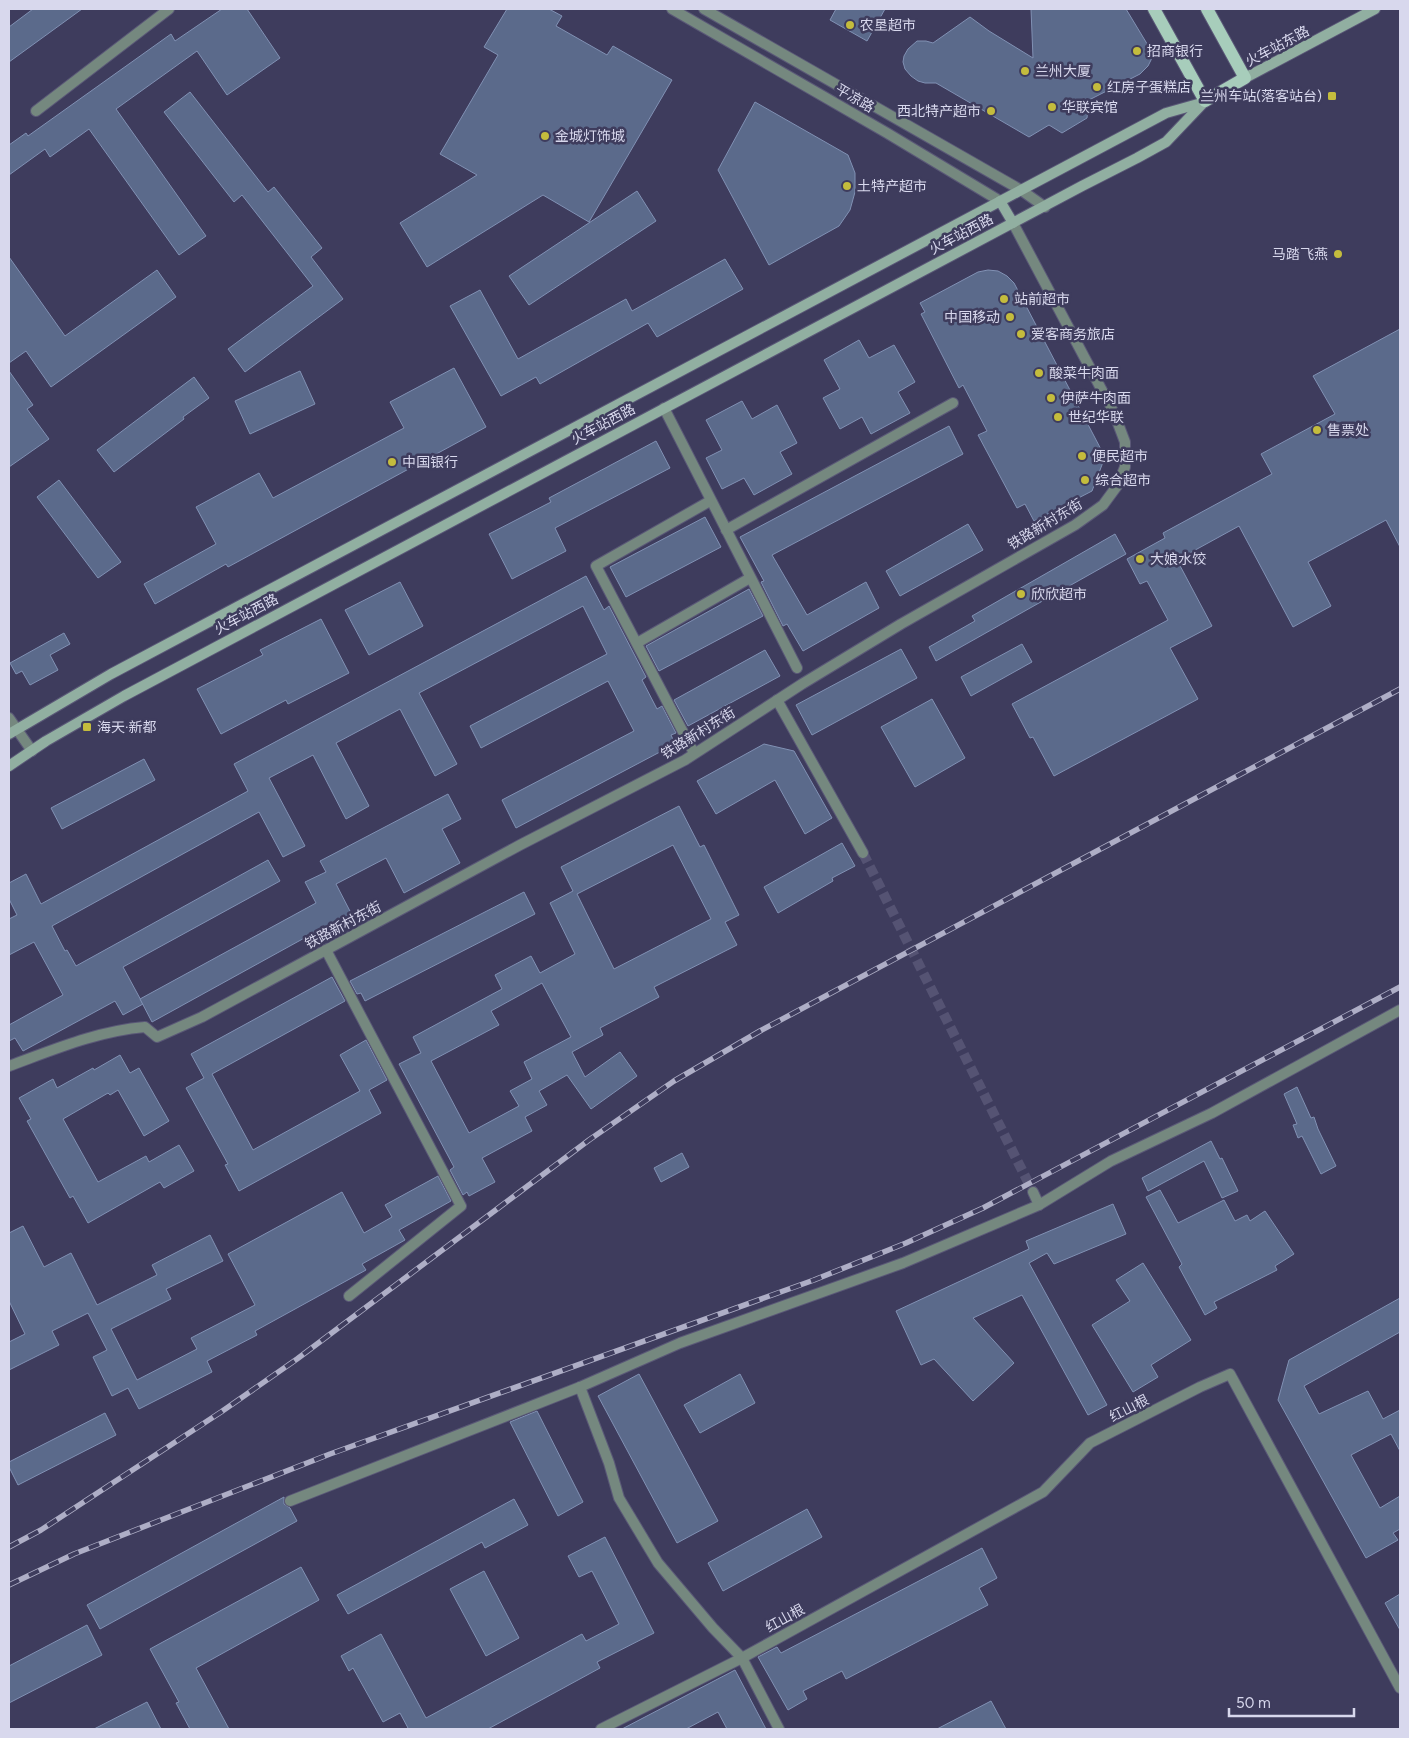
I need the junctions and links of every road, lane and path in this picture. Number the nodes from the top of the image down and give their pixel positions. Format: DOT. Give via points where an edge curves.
graph roads {
  1 [pos="169,9"];
  2 [pos="672,9"];
  3 [pos="704,9"];
  4 [pos="1154,9"];
  5 [pos="1207,9"];
  6 [pos="1375,9"];
  7 [pos="1245,78"];
  8 [pos="1205,101"];
  9 [pos="36,111"];
  10 [pos="1022,190"];
  11 [pos="1000,200"];
  12 [pos="1045,207"];
  13 [pos="1013,223"];
  14 [pos="953,403"];
  15 [pos="664,408"];
  16 [pos="710,501"];
  17 [pos="726,530"];
  18 [pos="750,578"];
  19 [pos="637,643"];
  20 [pos="797,668"];
  21 [pos="777,700"];
  22 [pos="9,718"];
  23 [pos="12,732"];
  24 [pos="32,751"];
  25 [pos="694,753"];
  26 [pos="9,766"];
  27 [pos="863,853"];
  28 [pos="326,950"];
  29 [pos="1400,1010"];
  30 [pos="9,1066"];
  31 [pos="1033,1192"];
  32 [pos="1039,1205"];
  33 [pos="349,1296"];
  34 [pos="580,1387"];
  35 [pos="290,1501"];
  36 [pos="742,1658"];
  37 [pos="1400,1688"];
  38 [pos="601,1729"];
  39 [pos="779,1729"];
  1 -- 9 [label="street"];
  2 -- 11 [label="street, 平凉路"];
  3 -- 10 [label="street, 平凉路"];
  4 -- 8 [label="main road"];
  5 -- 7 [label="main road"];
  6 -- 7 [label="main road, 火车站东路"];
  7 -- 8 [label="main road, 火车站西路"];
  8 -- 10 [label="main road, 火车站西路" via="1166,113"];
  8 -- 12 [label="main road, 火车站西路" via="1166,142"];
  10 -- 11 [label="main road, 火车站西路"];
  10 -- 12 [label="street, 平凉路"];
  11 -- 13 [label="main road, 平凉路"];
  11 -- 23 [label="main road, 火车站西路" via="111,674"];
  12 -- 13 [label="main road, 火车站西路"];
  13 -- 15 [label="main road, 火车站西路"];
  13 -- 21 [label="street, 铁路新村东街" via="1114,412 1125,442 1125,467 1117,486 1103,505 1075,525 944,599"];
  14 -- 17 [label="street"];
  15 -- 16 [label="street"];
  15 -- 24 [label="main road, 火车站西路" via="124,696"];
  16 -- 17 [label="street"];
  16 -- 19 [label="street" via="596,566"];
  17 -- 18 [label="street"];
  18 -- 19 [label="street"];
  18 -- 20 [label="street"];
  19 -- 25 [label="street"];
  21 -- 25 [label="street, 铁路新村东街"];
  21 -- 27 [label="street"];
  22 -- 23 [label="street"];
  23 -- 24 [label="street"];
  24 -- 26 [label="main road, 火车站西路"];
  25 -- 28 [label="street, 铁路新村东街"];
  28 -- 30 [label="street, 铁路新村东街" via="202,1017 157,1037 145,1027 121,1029"];
  28 -- 33 [label="street" via="461,1206"];
  29 -- 32 [label="street" via="1212,1113 1111,1161"];
  31 -- 32 [label="street"];
  32 -- 34 [label="street" via="903,1263 680,1343"];
  34 -- 35 [label="street"];
  34 -- 36 [label="street" via="619,1498 658,1563"];
  36 -- 37 [label="street, 红山根" via="1042,1492 1090,1443 1230,1374"];
  36 -- 38 [label="street"];
  36 -- 39 [label="street"];
}
